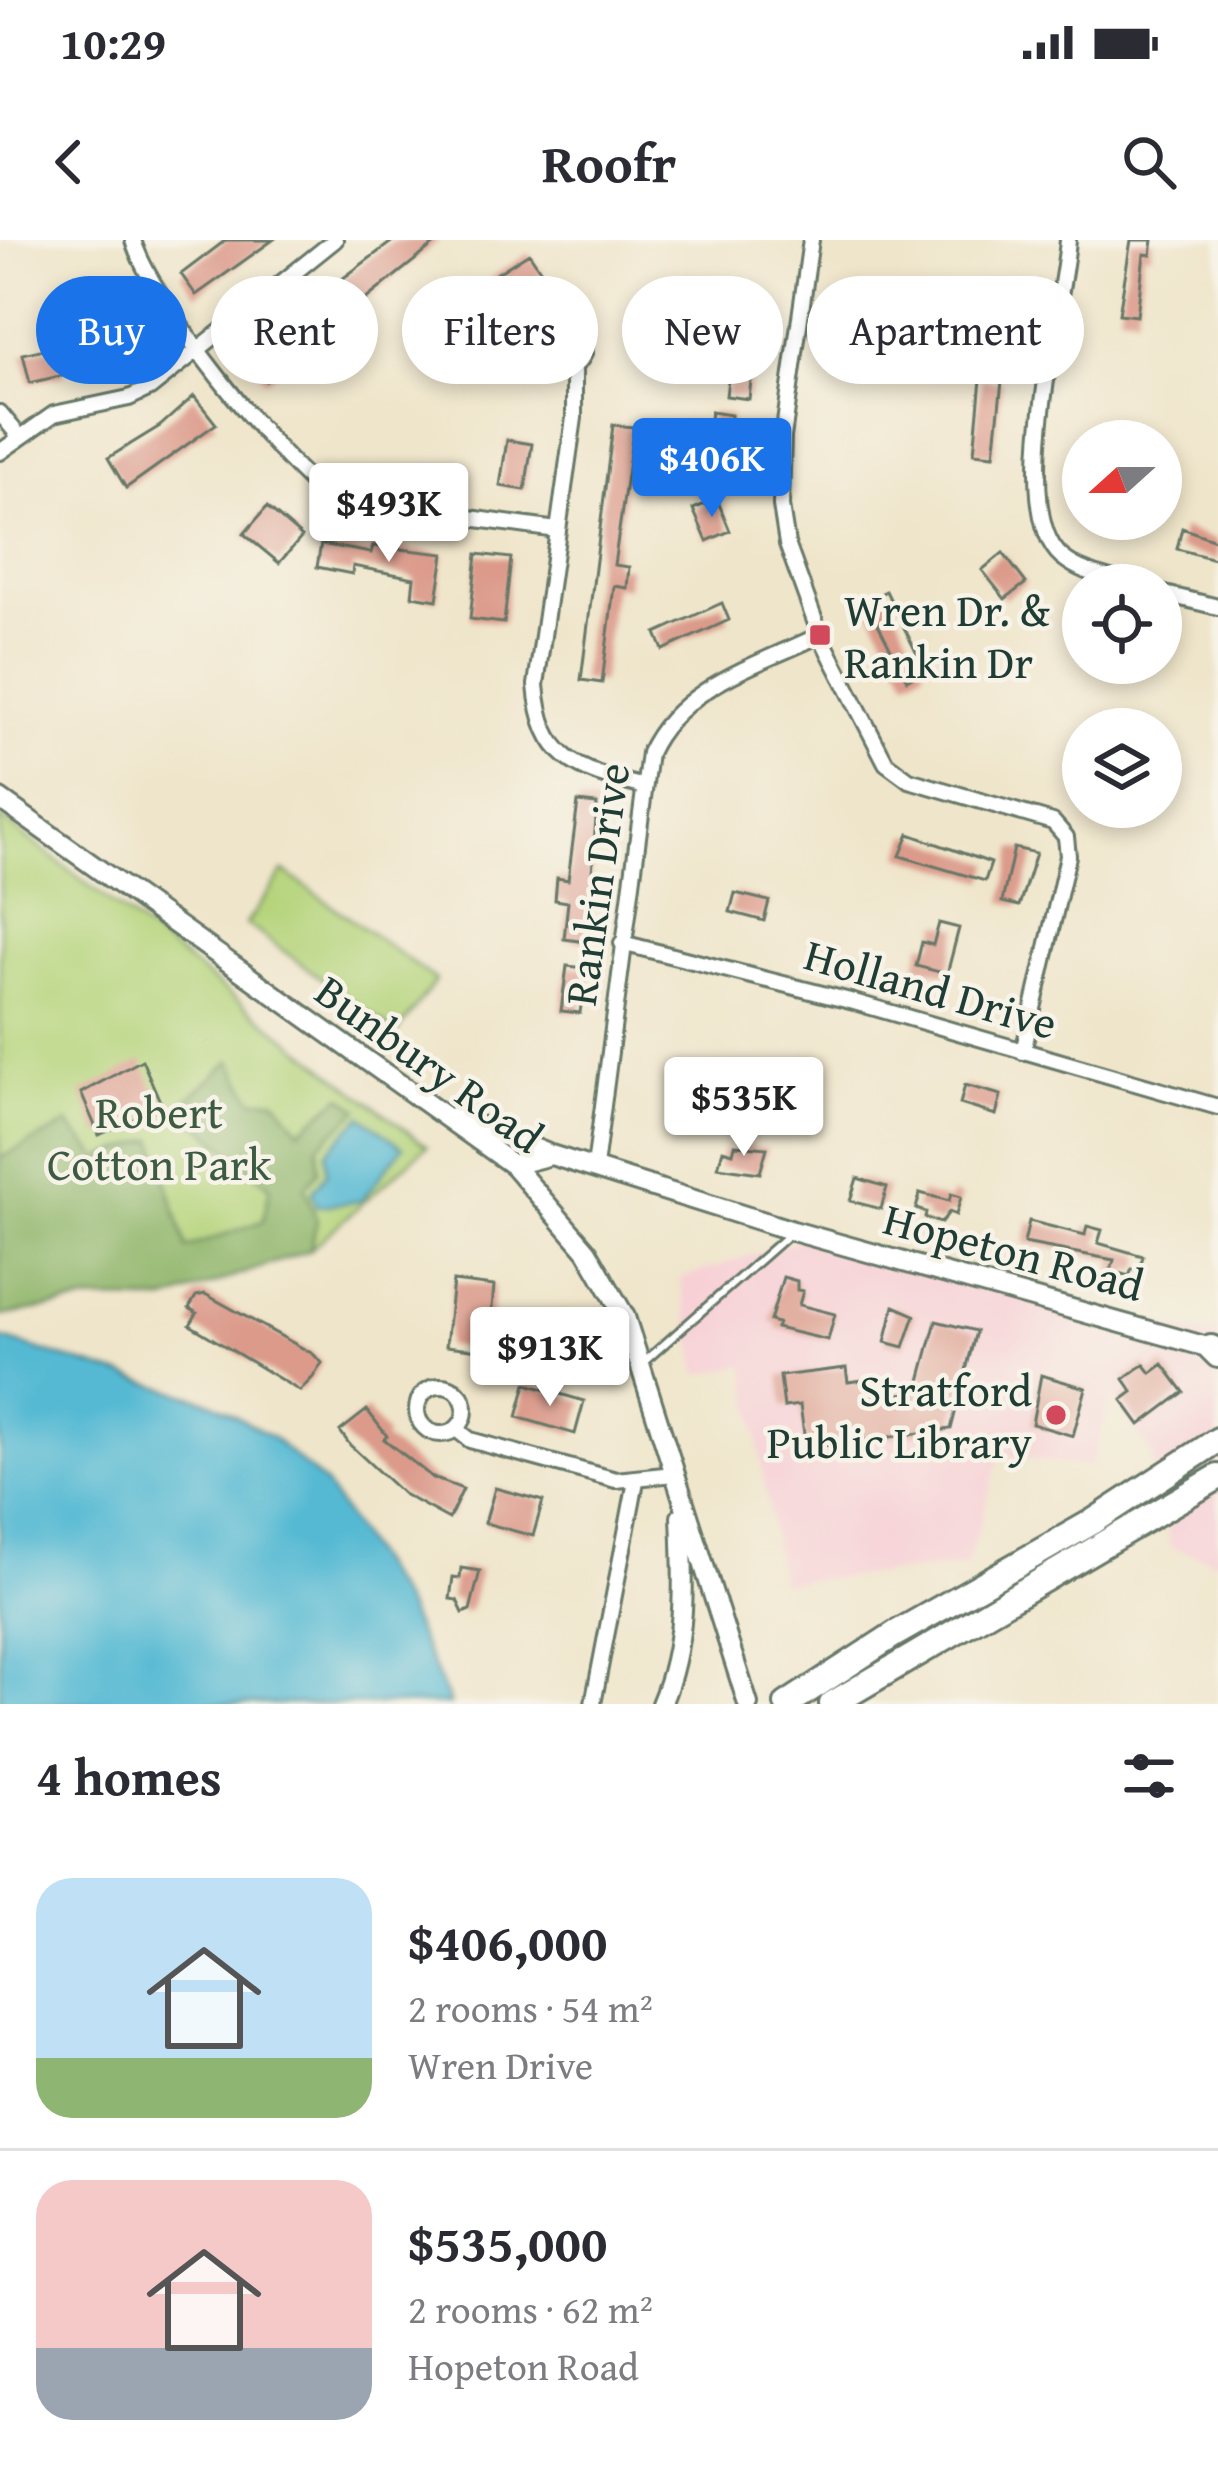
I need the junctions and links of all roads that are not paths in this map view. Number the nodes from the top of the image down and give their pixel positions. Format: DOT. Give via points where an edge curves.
graph roads {
  1 [pos="133,240"];
  2 [pos="334,240"];
  3 [pos="811,240"];
  4 [pos="1068,240"];
  5 [pos="200,348"];
  6 [pos="574,384"];
  7 [pos="0,413"];
  8 [pos="19,436"];
  9 [pos="0,452"];
  10 [pos="557,530"];
  11 [pos="1080,564"];
  12 [pos="1182,598"];
  13 [pos="1218,607"];
  14 [pos="820,635"];
  15 [pos="640,785"];
  16 [pos="0,799"];
  17 [pos="622,943"];
  18 [pos="1023,1052"];
  19 [pos="417,1099"];
  20 [pos="1218,1107"];
  21 [pos="551,1155"];
  22 [pos="513,1165"];
  23 [pos="595,1167"];
  24 [pos="793,1231"];
  25 [pos="1216,1351"];
  26 [pos="641,1364"];
  27 [pos="456,1429"];
  28 [pos="1218,1440"];
  29 [pos="674,1474"];
  30 [pos="1218,1477"];
  31 [pos="636,1481"];
  32 [pos="680,1495"];
  33 [pos="593,1704"];
  34 [pos="661,1704"];
  35 [pos="748,1704"];
  36 [pos="788,1704"];
  37 [pos="832,1704"];
  1 -- 5 [label="street" via="146,275"];
  2 -- 5 [label="street"];
  3 -- 14 [label="street" via="781,506"];
  4 -- 11 [label="street" via="1035,482 1058,555"];
  5 -- 8 [label="street" via="129,398 54,414"];
  5 -- 10 [label="street" via="332,499"];
  6 -- 10 [label="street"];
  7 -- 8 [label="street"];
  8 -- 9 [label="street"];
  10 -- 15 [label="street" via="536,685 539,717 570,763"];
  12 -- 13 [label="street"];
  14 -- 15 [label="street, Rankin Drive" via="677,710 663,722"];
  14 -- 18 [label="street" via="886,763 909,780 1053,822 1066,837"];
  15 -- 17 [label="street, Rankin Drive"];
  16 -- 19 [label="main road, Bunbury Road"];
  17 -- 18 [label="street, Holland Drive"];
  17 -- 23 [label="street, Rankin Drive"];
  18 -- 20 [label="street, Holland Drive"];
  19 -- 21 [label="main road"];
  19 -- 22 [label="main road, Bunbury Road"];
  21 -- 22 [label="main road, Hopeton Road"];
  21 -- 23 [label="main road, Hopeton Road"];
  22 -- 26 [label="main road, Bunbury Road" via="609,1284"];
  23 -- 24 [label="main road, Hopeton Road"];
  24 -- 25 [label="main road, Hopeton Road"];
  24 -- 26 [label="lane"];
  26 -- 29 [label="main road, Bunbury Road"];
  27 -- 31 [label="street" via="470,1440"];
  28 -- 36 [label="highway"];
  29 -- 31 [label="street"];
  29 -- 32 [label="main road, Bunbury Road"];
  30 -- 37 [label="highway"];
  31 -- 33 [label="street"];
  32 -- 34 [label="main road, Bunbury Road" via="685,1603"];
  32 -- 35 [label="main road, Bunbury Road"];
}
